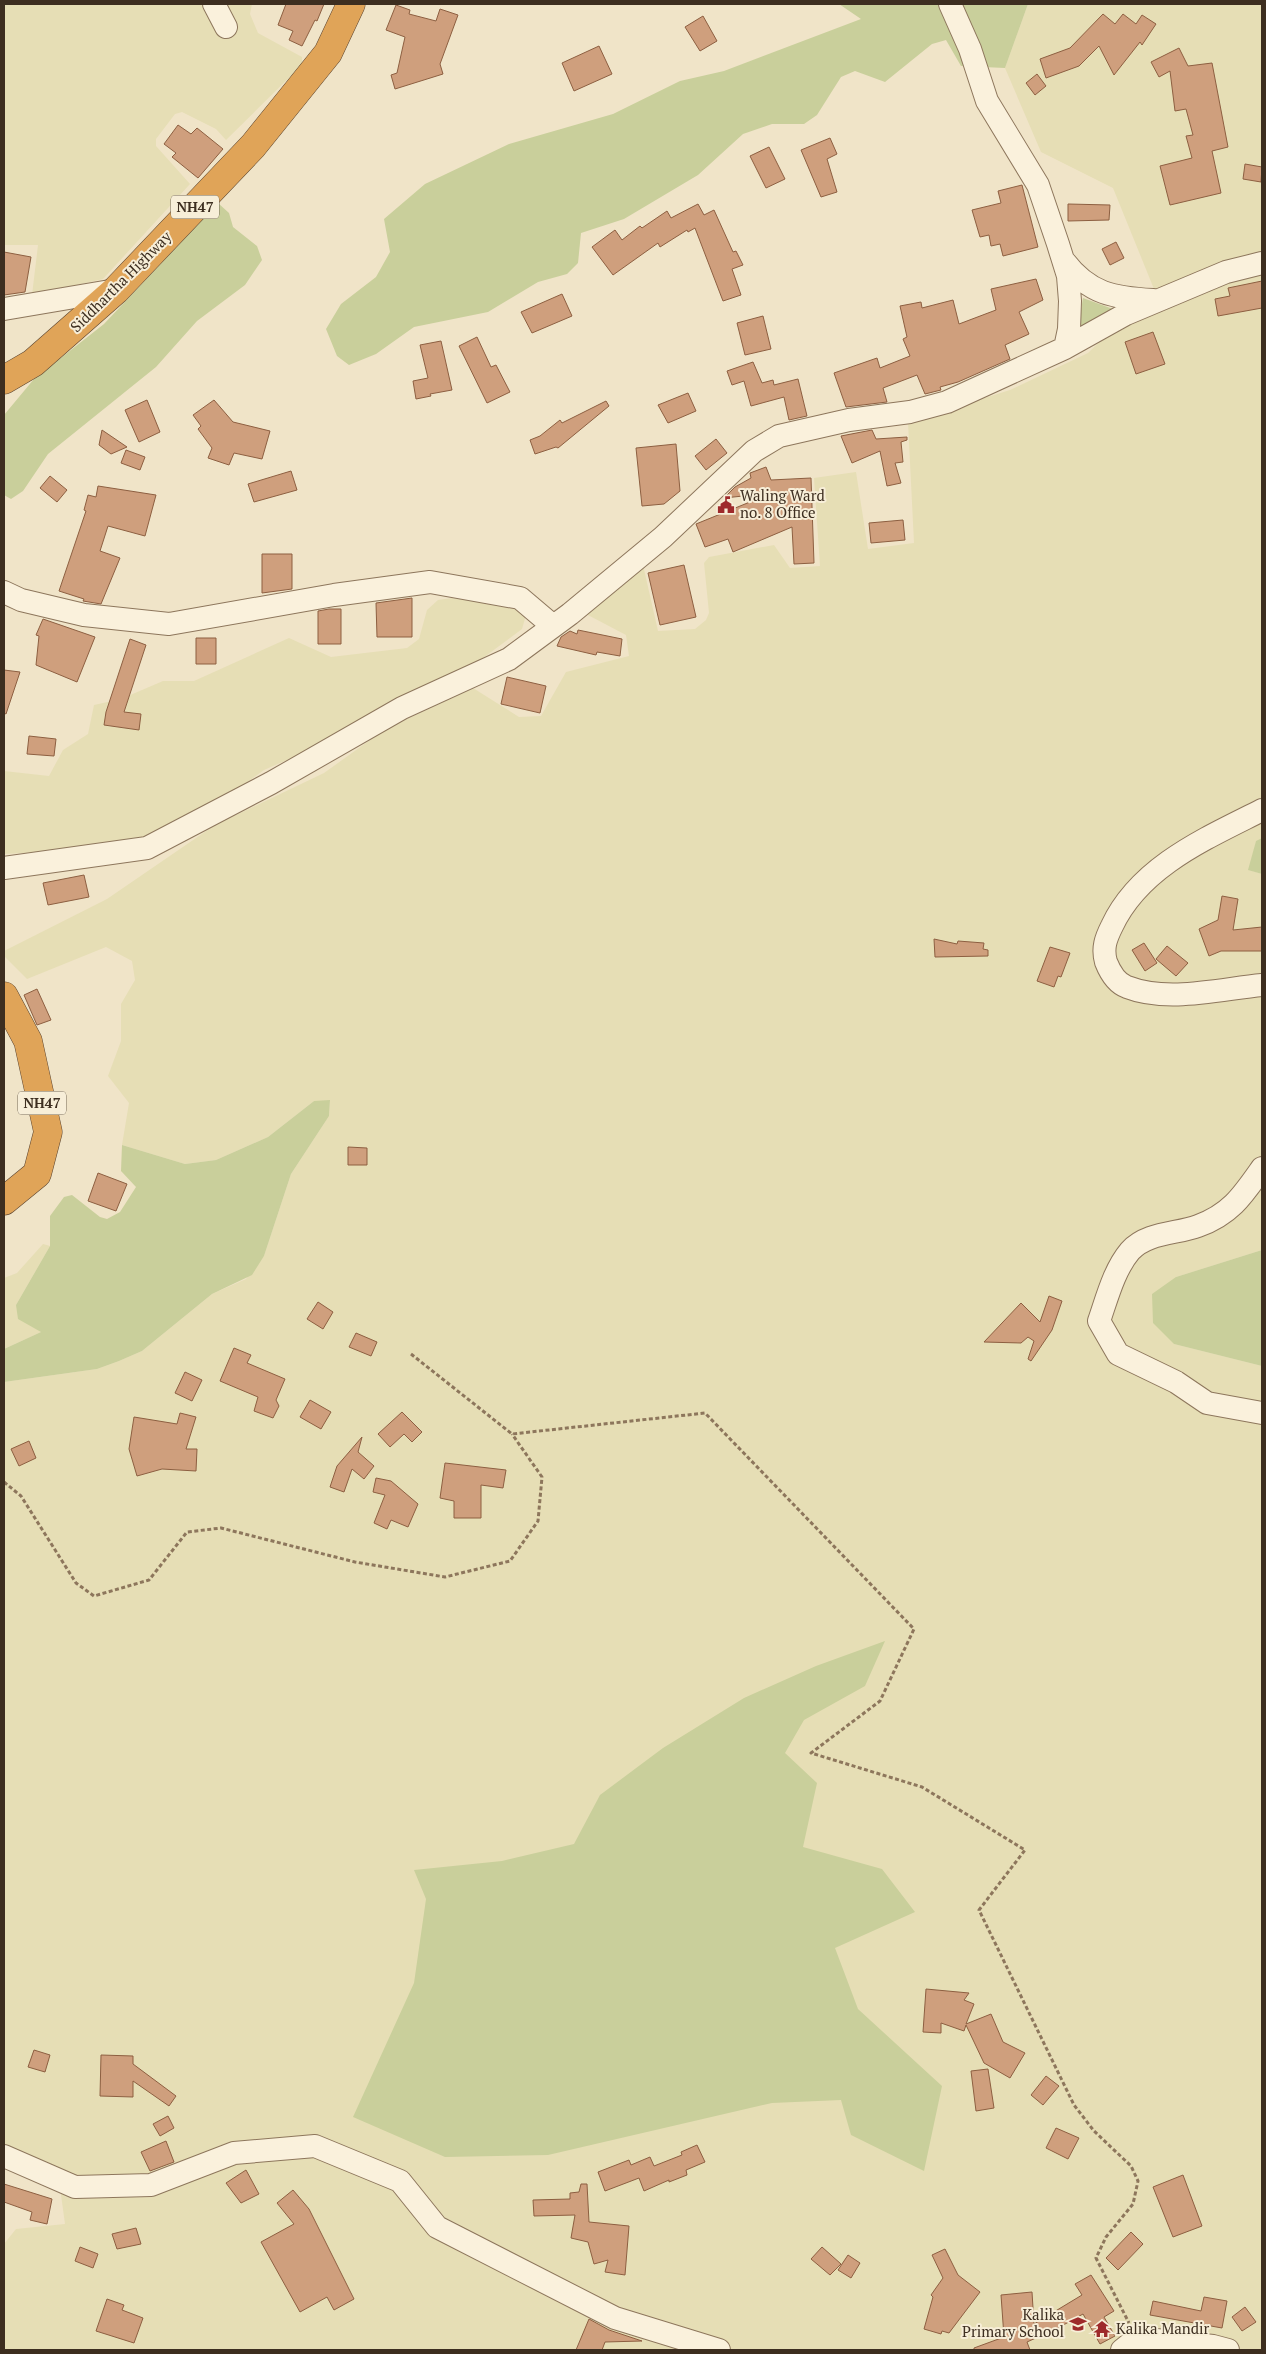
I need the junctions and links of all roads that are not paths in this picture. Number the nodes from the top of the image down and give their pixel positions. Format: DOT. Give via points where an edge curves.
graph roads {
  1 [pos="214,4"];
  2 [pos="351,4"];
  3 [pos="950,4"];
  4 [pos="226,27"];
  5 [pos="1062,259"];
  6 [pos="1262,262"];
  7 [pos="116,290"];
  8 [pos="1160,300"];
  9 [pos="4,309"];
  10 [pos="1065,348"];
  11 [pos="4,380"];
  12 [pos="4,592"];
  13 [pos="553,626"];
  14 [pos="1262,810"];
  15 [pos="4,868"];
  16 [pos="1262,985"];
  17 [pos="4,996"];
  18 [pos="1262,1168"];
  19 [pos="4,1201"];
  20 [pos="1262,1414"];
  21 [pos="4,2156"];
  22 [pos="1130,2344"];
  23 [pos="719,2350"];
  24 [pos="1228,2350"];
  1 -- 4 [label="street"];
  2 -- 7 [label="highway, Siddhartha Highway / NH47" via="328,53 253,146"];
  3 -- 5 [label="street" via="988,101 1038,185"];
  5 -- 8 [label="street" via="1076,278 1092,288 1123,298"];
  5 -- 10 [label="street" via="1068,276 1070,301"];
  6 -- 8 [label="street" via="1226,272"];
  7 -- 9 [label="street"];
  7 -- 11 [label="highway, Siddhartha Highway / NH47" via="33,364"];
  8 -- 10 [label="street" via="1126,314"];
  10 -- 13 [label="street" via="947,402 779,436 754,451 663,537"];
  12 -- 13 [label="street" via="21,600 84,615 169,624 430,582 520,598"];
  13 -- 15 [label="street" via="509,659 402,708 271,783 147,848"];
  14 -- 16 [label="street" via="1198,842 1160,867 1132,895 1115,918 1104,942 1105,959 1111,975 1126,987 1155,993 1187,994"];
  17 -- 19 [label="highway, NH47" via="28,1041 48,1132 37,1174"];
  18 -- 20 [label="street" via="1246,1193 1228,1211 1198,1226 1155,1236 1131,1250 1116,1274 1099,1321 1118,1354 1176,1382 1207,1403"];
  21 -- 23 [label="street" via="75,2187 151,2185 234,2153 315,2146 400,2181 437,2226 615,2318"];
  22 -- 24 [label="street" via="1213,2346"];
}
